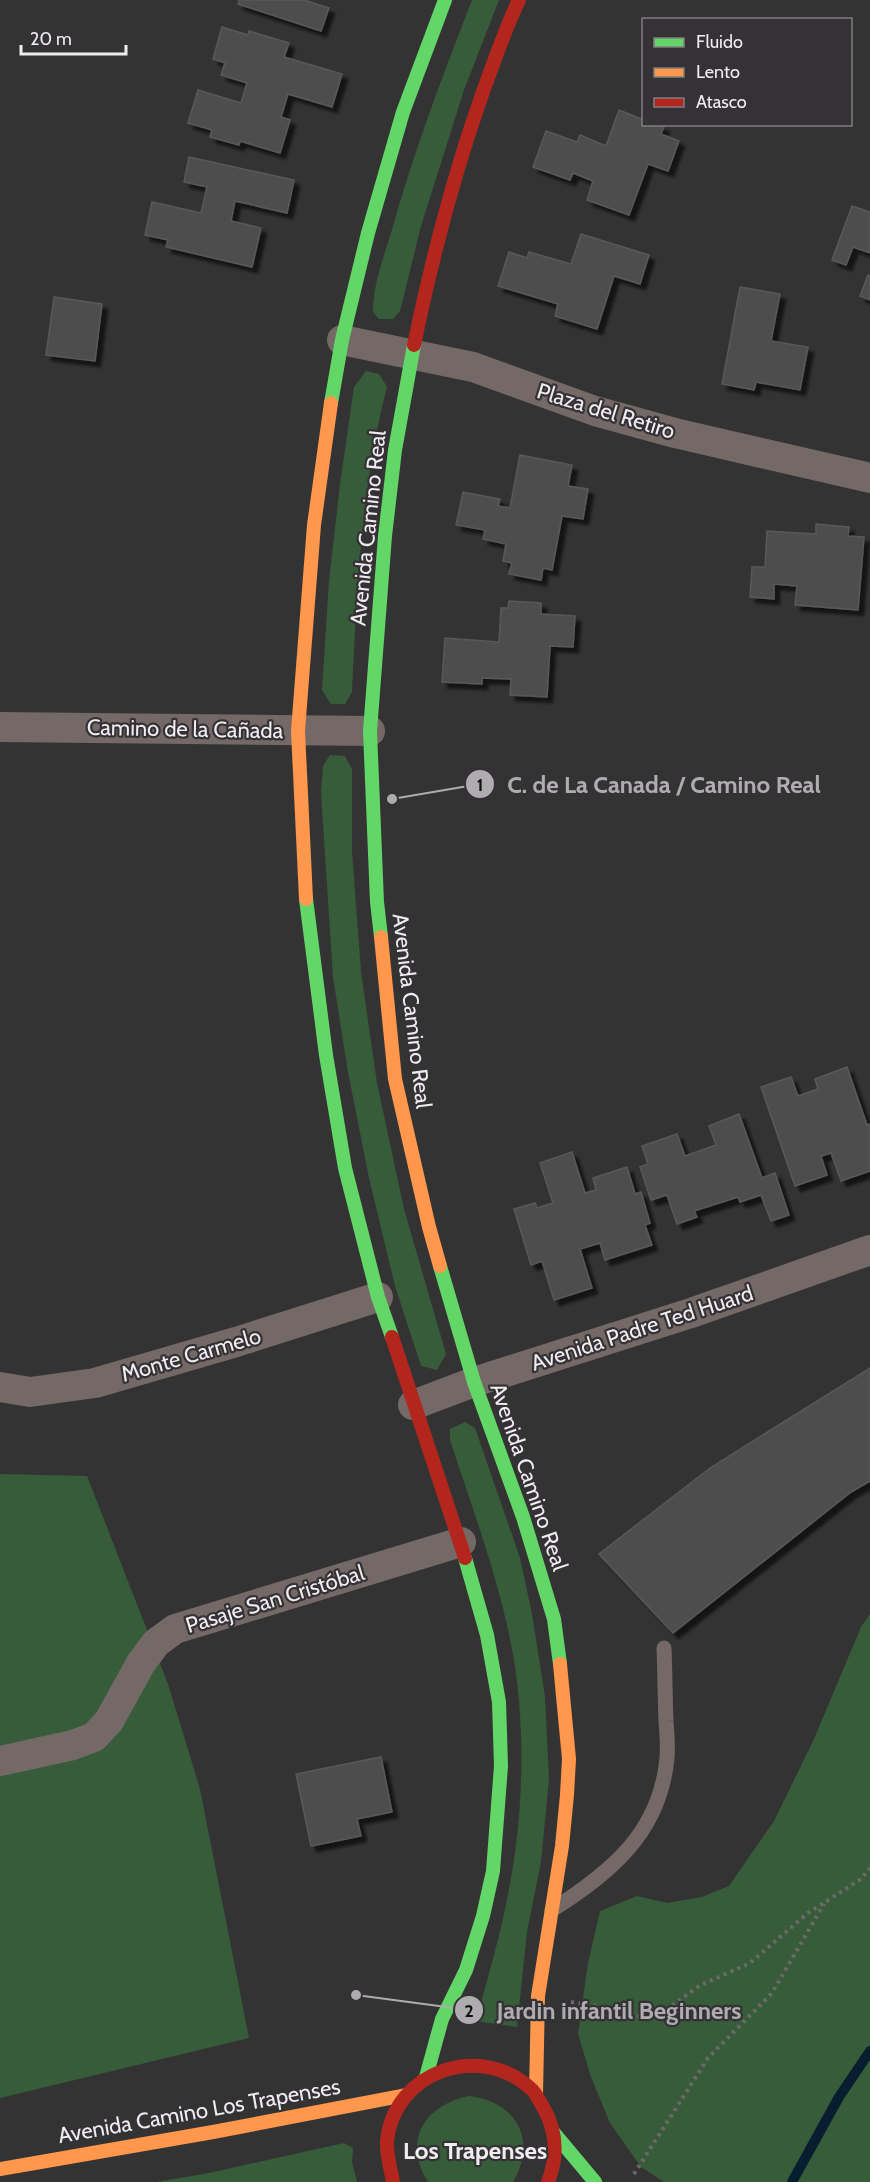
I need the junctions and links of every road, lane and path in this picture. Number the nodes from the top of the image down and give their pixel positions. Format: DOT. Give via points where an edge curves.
graph roads {
  1 [pos="445,0"];
  2 [pos="519,0"];
  3 [pos="342,340"];
  4 [pos="412,353"];
  5 [pos="870,478"];
  6 [pos="0,728"];
  7 [pos="298,731"];
  8 [pos="370,731"];
  9 [pos="870,1250"];
  10 [pos="378,1297"];
  11 [pos="474,1382"];
  12 [pos="0,1387"];
  13 [pos="413,1405"];
  14 [pos="461,1542"];
  15 [pos="664,1648"];
  16 [pos="0,1761"];
  17 [pos="870,1868"];
  18 [pos="826,1901"];
  19 [pos="550,1911"];
  20 [pos="571,2002"];
  21 [pos="426,2077"];
  22 [pos="536,2094"];
  23 [pos="406,2095"];
  24 [pos="554,2133"];
  25 [pos="0,2169"];
  26 [pos="634,2174"];
  27 [pos="393,2182"];
  28 [pos="548,2182"];
  29 [pos="595,2182"];
  1 -- 3 [label="main road" via="403,112"];
  2 -- 4 [label="main road, Avenida Camino Real" via="464,144 433,254"];
  3 -- 4 [label="street, Plaza del Retiro"];
  3 -- 7 [label="main road" via="314,525"];
  4 -- 5 [label="street, Plaza del Retiro" via="472,367 595,411"];
  4 -- 8 [label="main road, Avenida Camino Real" via="385,536"];
  6 -- 7 [label="street, Camino de la Cañada"];
  7 -- 8 [label="street, Camino de la Cañada"];
  7 -- 10 [label="main road" via="305,894 326,1055 345,1168"];
  8 -- 11 [label="main road, Avenida Camino Real" via="377,902 395,1079 429,1227"];
  9 -- 11 [label="street, Avenida Padre Ted Huard" via="691,1313"];
  10 -- 12 [label="street, Monte Carmelo" via="95,1383 30,1392"];
  10 -- 13 [label="main road"];
  11 -- 13 [label="street, Avenida Padre Ted Huard"];
  11 -- 19 [label="main road, Avenida Camino Real" via="523,1517 554,1619 569,1759 562,1846"];
  13 -- 14 [label="main road"];
  14 -- 16 [label="street, Pasaje San Cristóbal" via="175,1629 156,1643 141,1663 109,1721 94,1737"];
  14 -- 21 [label="main road" via="487,1635 499,1702 498,1822 483,1916 466,1970 442,2019"];
  15 -- 19 [label="lane" via="667,1756 655,1806 645,1827 611,1868"];
  17 -- 18 [label="path" via="861,1879"];
  18 -- 20 [label="path" via="750,1963 699,1986 666,2010 638,2016"];
  18 -- 26 [label="path" via="772,1993 708,2058"];
  19 -- 22 [label="main road, Avenida Camino Real" via="538,1996"];
  21 -- 22 [label="main road" via="441,2069 475,2064 509,2072"];
  21 -- 23 [label="main road"];
  22 -- 24 [label="main road" via="548,2112"];
  23 -- 25 [label="main road, Avenida Camino Los Trapenses"];
  23 -- 27 [label="main road" via="388,2128 387,2166"];
  24 -- 28 [label="main road" via="555,2160"];
  24 -- 29 [label="main road"];
}
